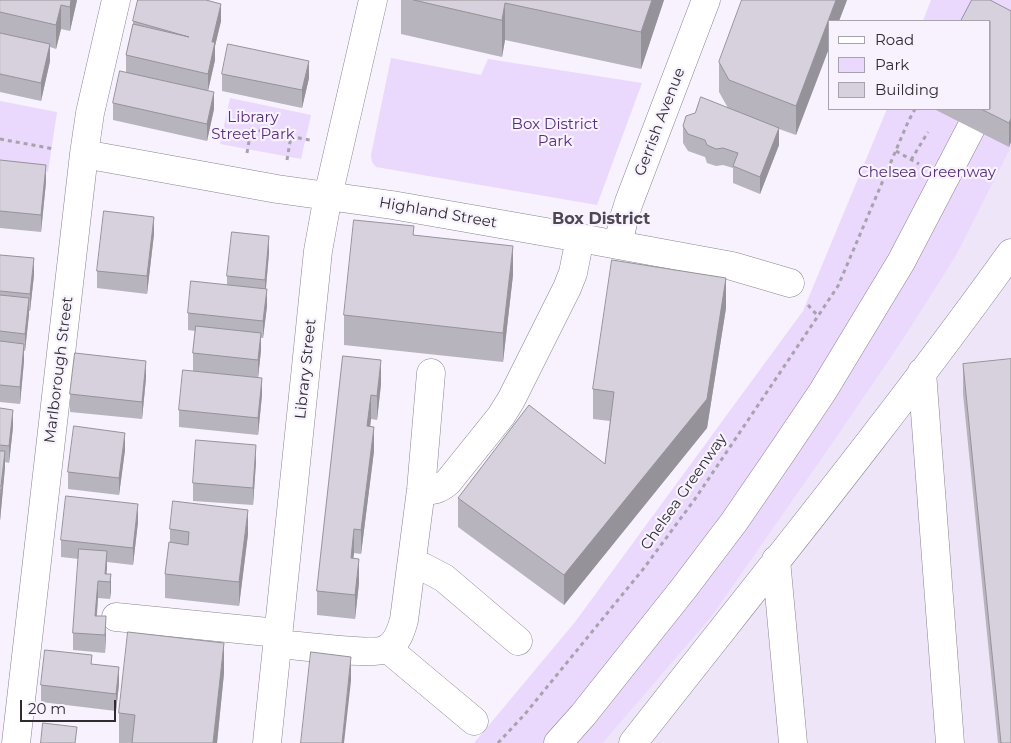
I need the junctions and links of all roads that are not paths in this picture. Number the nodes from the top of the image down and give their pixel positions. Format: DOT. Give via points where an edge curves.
graph roads {
  1 [pos="116,0"];
  2 [pos="373,0"];
  3 [pos="706,0"];
  4 [pos="971,128"];
  5 [pos="84,154"];
  6 [pos="328,196"];
  7 [pos="580,238"];
  8 [pos="618,245"];
  9 [pos="1011,252"];
  10 [pos="790,283"];
  11 [pos="922,372"];
  12 [pos="431,373"];
  13 [pos="421,490"];
  14 [pos="776,560"];
  15 [pos="411,566"];
  16 [pos="116,617"];
  17 [pos="278,638"];
  18 [pos="518,641"];
  19 [pos="388,648"];
  20 [pos="474,721"];
  21 [pos="16,743"];
  22 [pos="267,743"];
  23 [pos="558,743"];
  24 [pos="633,743"];
  25 [pos="793,743"];
  26 [pos="950,743"];
  1 -- 5 [label="street, Marlborough Street"];
  2 -- 6 [label="street, Library Street"];
  3 -- 8 [label="street, Gerrish Avenue" via="629,202"];
  4 -- 23 [label="street" via="901,262 823,391 734,522 583,716"];
  5 -- 6 [label="street, Highland Street"];
  5 -- 21 [label="street, Marlborough Street"];
  6 -- 7 [label="street, Highland Street" via="392,204"];
  6 -- 17 [label="street, Library Street" via="318,252"];
  7 -- 8 [label="street, Highland Street"];
  7 -- 13 [label="street" via="567,288 501,416 448,482 440,489"];
  8 -- 10 [label="street, Highland Street" via="732,266"];
  9 -- 11 [label="street"];
  11 -- 14 [label="street"];
  11 -- 26 [label="street"];
  12 -- 13 [label="street"];
  13 -- 15 [label="street"];
  14 -- 24 [label="street"];
  14 -- 25 [label="street"];
  15 -- 18 [label="street" via="423,567 444,578"];
  15 -- 19 [label="street" via="404,620 396,640"];
  16 -- 17 [label="street"];
  17 -- 19 [label="street" via="372,652"];
  17 -- 22 [label="street, Library Street"];
  19 -- 20 [label="street"];
}
